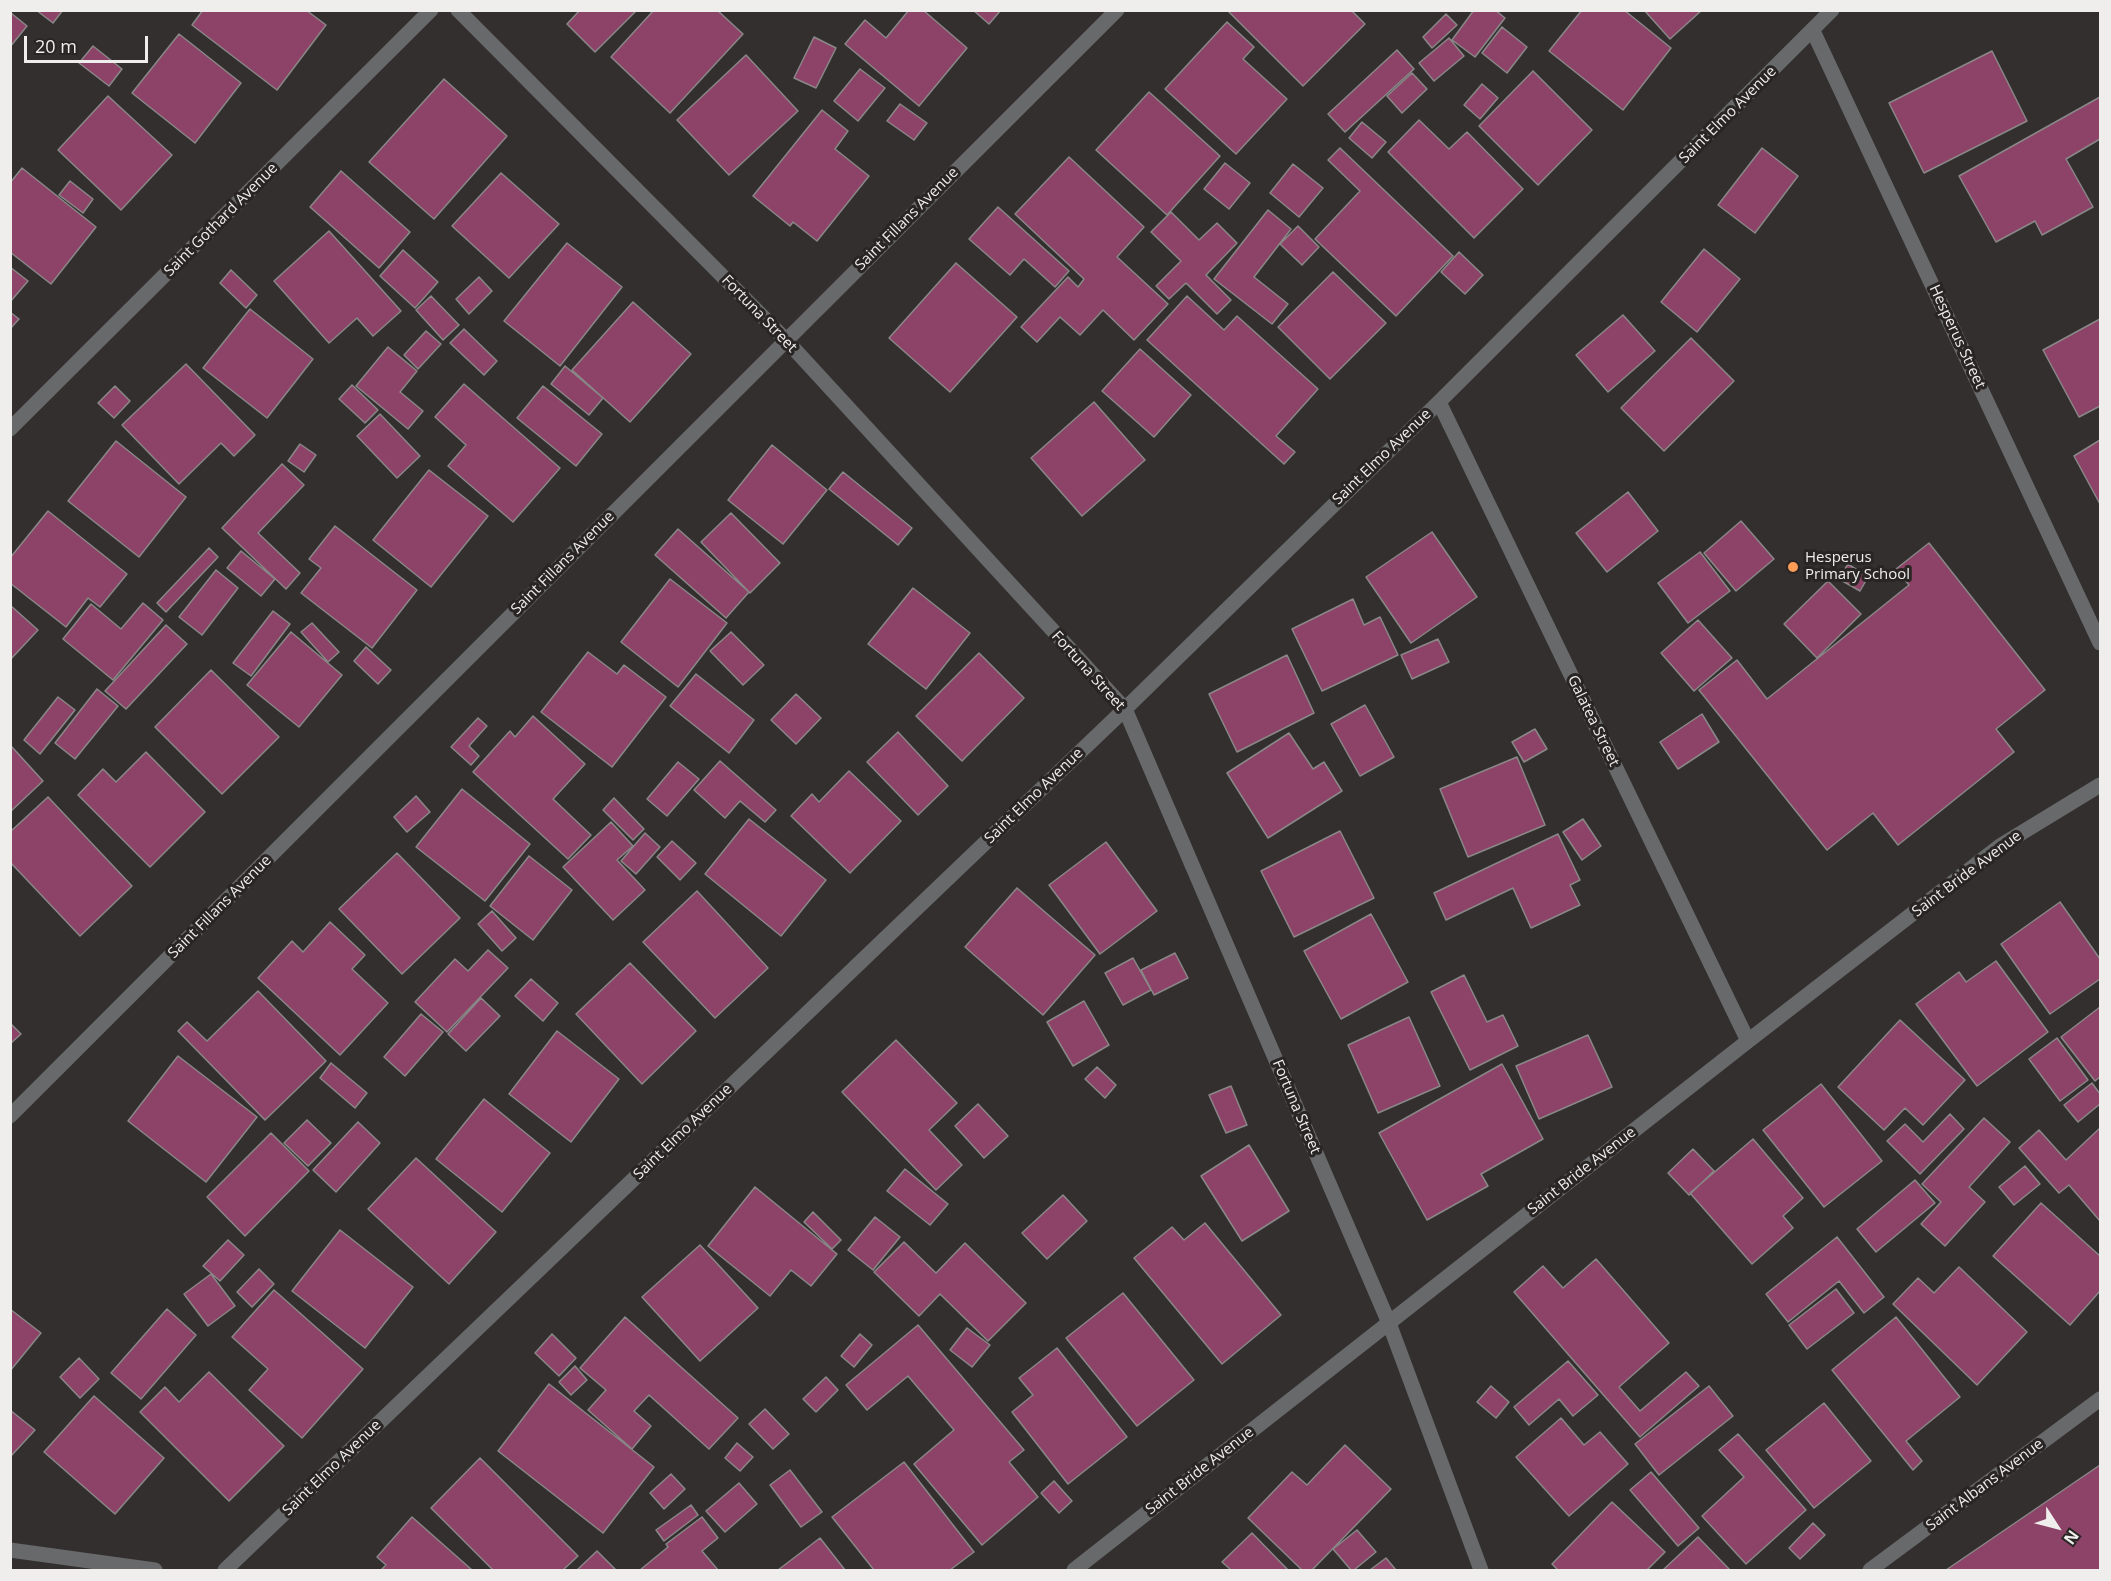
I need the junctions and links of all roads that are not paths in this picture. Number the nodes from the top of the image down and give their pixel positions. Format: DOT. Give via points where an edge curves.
graph roads {
  1 [pos="432,10"];
  2 [pos="458,10"];
  3 [pos="1117,10"];
  4 [pos="1832,10"];
  5 [pos="1813,31"];
  6 [pos="786,340"];
  7 [pos="1439,402"];
  8 [pos="10,429"];
  9 [pos="2100,643"];
  10 [pos="1125,709"];
  11 [pos="2100,785"];
  12 [pos="1748,1041"];
  13 [pos="10,1116"];
  14 [pos="1389,1323"];
  15 [pos="2100,1399"];
  16 [pos="10,1550"];
  17 [pos="1881,1567"];
  18 [pos="155,1570"];
  19 [pos="225,1570"];
  20 [pos="1074,1570"];
  21 [pos="1480,1570"];
  1 -- 8 [label="street, Saint Gothard Avenue"];
  2 -- 6 [label="street, Fortuna Street"];
  3 -- 6 [label="street, Saint Fillans Avenue"];
  4 -- 5 [label="street, Saint Elmo Avenue"];
  5 -- 7 [label="street, Saint Elmo Avenue"];
  5 -- 9 [label="street, Hesperus Street"];
  6 -- 10 [label="street, Fortuna Street"];
  6 -- 13 [label="street, Saint Fillans Avenue"];
  7 -- 10 [label="street, Saint Elmo Avenue"];
  7 -- 12 [label="street, Galatea Street"];
  10 -- 14 [label="street, Fortuna Street"];
  10 -- 19 [label="street, Saint Elmo Avenue"];
  11 -- 12 [label="street, Saint Bride Avenue" via="2000,846"];
  12 -- 14 [label="street, Saint Bride Avenue"];
  14 -- 20 [label="street, Saint Bride Avenue"];
  14 -- 21 [label="street, Fortuna Street"];
  15 -- 17 [label="street, Saint Albans Avenue"];
  16 -- 18 [label="street"];
}
